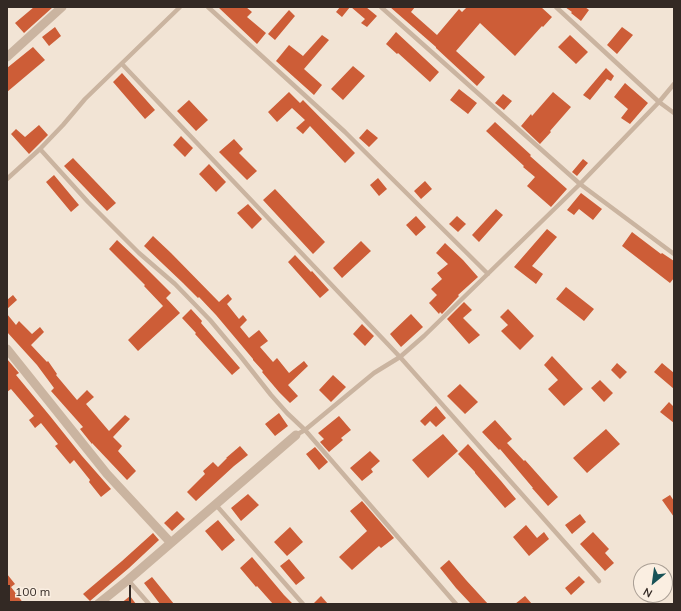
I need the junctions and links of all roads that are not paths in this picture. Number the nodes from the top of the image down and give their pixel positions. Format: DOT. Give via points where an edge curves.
graph roads {
  1 [pos="62,7"];
  2 [pos="180,7"];
  3 [pos="208,7"];
  4 [pos="381,7"];
  5 [pos="556,7"];
  6 [pos="7,57"];
  7 [pos="122,64"];
  8 [pos="674,84"];
  9 [pos="659,102"];
  10 [pos="674,113"];
  11 [pos="40,150"];
  12 [pos="7,179"];
  13 [pos="580,184"];
  14 [pos="674,254"];
  15 [pos="488,274"];
  16 [pos="7,349"];
  17 [pos="400,357"];
  18 [pos="306,430"];
  19 [pos="296,435"];
  20 [pos="216,505"];
  21 [pos="171,543"];
  22 [pos="128,580"];
  23 [pos="599,581"];
  24 [pos="98,604"];
  25 [pos="149,604"];
  26 [pos="303,604"];
  27 [pos="456,604"];
  1 -- 6 [label="street"];
  2 -- 7 [label="lane"];
  3 -- 15 [label="lane" via="344,132"];
  4 -- 13 [label="lane"];
  5 -- 9 [label="lane"];
  7 -- 11 [label="lane" via="85,99"];
  7 -- 17 [label="lane"];
  8 -- 9 [label="lane"];
  9 -- 10 [label="lane"];
  9 -- 13 [label="lane"];
  11 -- 12 [label="lane"];
  11 -- 18 [label="lane" via="139,253 194,302 271,394"];
  13 -- 14 [label="lane"];
  13 -- 15 [label="lane"];
  15 -- 17 [label="lane"];
  16 -- 21 [label="street" via="108,474"];
  17 -- 18 [label="lane" via="374,373"];
  17 -- 23 [label="lane"];
  18 -- 19 [label="lane"];
  18 -- 27 [label="lane"];
  19 -- 20 [label="street"];
  20 -- 21 [label="street"];
  20 -- 26 [label="lane"];
  21 -- 22 [label="street"];
  22 -- 24 [label="street"];
  22 -- 25 [label="lane"];
}
